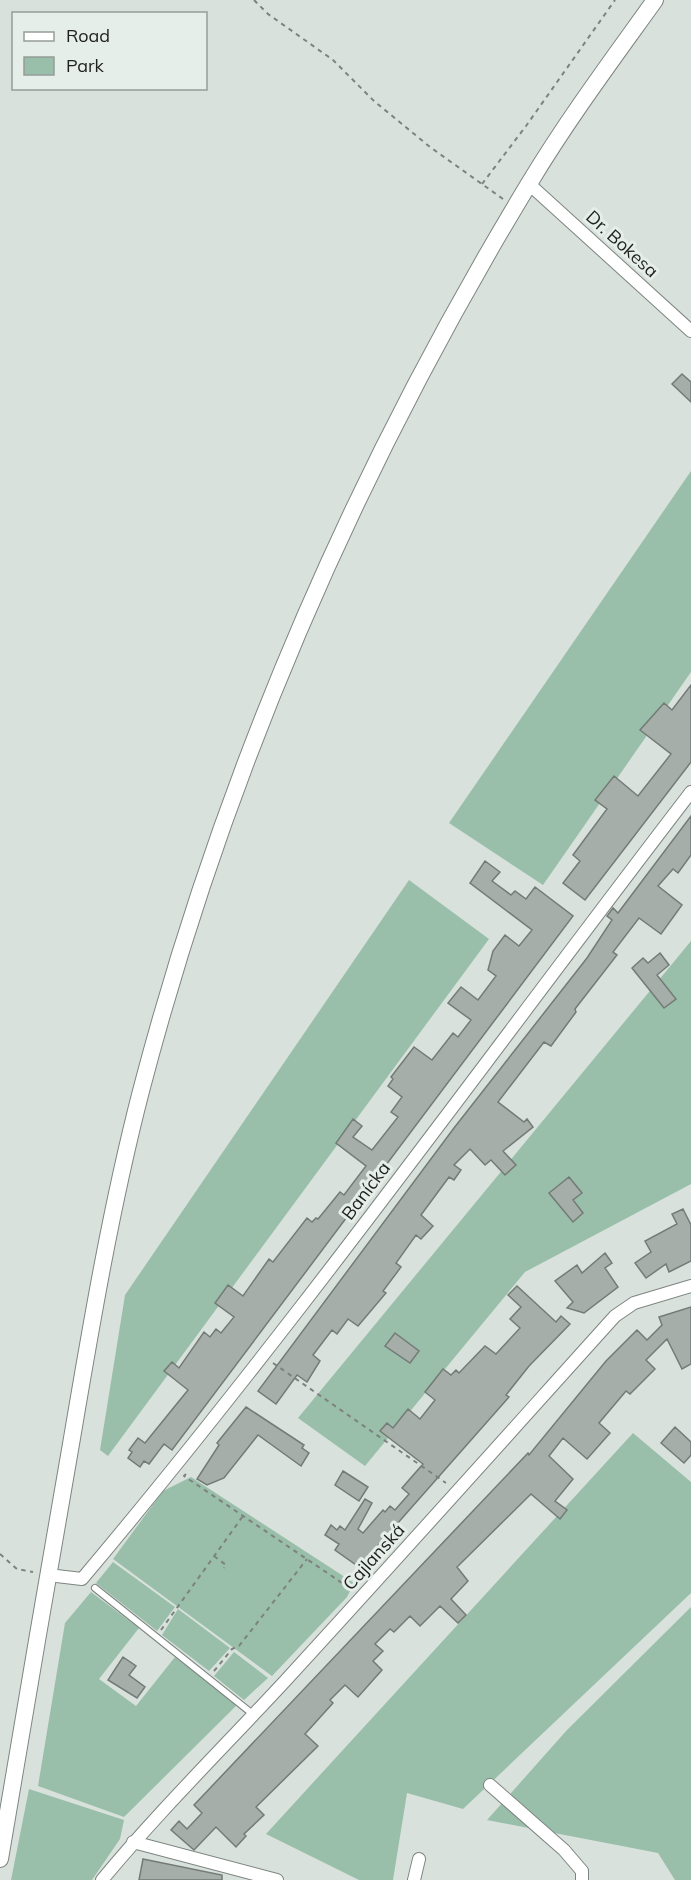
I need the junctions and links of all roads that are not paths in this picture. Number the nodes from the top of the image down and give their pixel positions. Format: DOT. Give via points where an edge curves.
graph roads {
  1 [pos="655,0"];
  2 [pos="529,184"];
  3 [pos="691,331"];
  4 [pos="691,792"];
  5 [pos="691,1286"];
  6 [pos="48,1575"];
  7 [pos="95,1588"];
  8 [pos="254,1715"];
  9 [pos="490,1785"];
  10 [pos="133,1842"];
  11 [pos="0,1859"];
  12 [pos="419,1859"];
  13 [pos="102,1880"];
  14 [pos="277,1880"];
  15 [pos="414,1880"];
  16 [pos="582,1880"];
  1 -- 2 [label="main road"];
  2 -- 3 [label="street, Dr. Bokesa"];
  2 -- 6 [label="main road" via="426,362 366,480 290,651 206,878 164,1010 125,1156"];
  4 -- 6 [label="street, Banícka" via="171,1474 82,1580"];
  5 -- 8 [label="street, Cajlanská" via="634,1303 615,1316"];
  6 -- 11 [label="main road"];
  7 -- 8 [label="lane"];
  8 -- 10 [label="street, Cajlanská"];
  9 -- 16 [label="street" via="564,1850 582,1871"];
  10 -- 13 [label="street, Cajlanská"];
  10 -- 14 [label="street"];
  12 -- 15 [label="street"];
}
